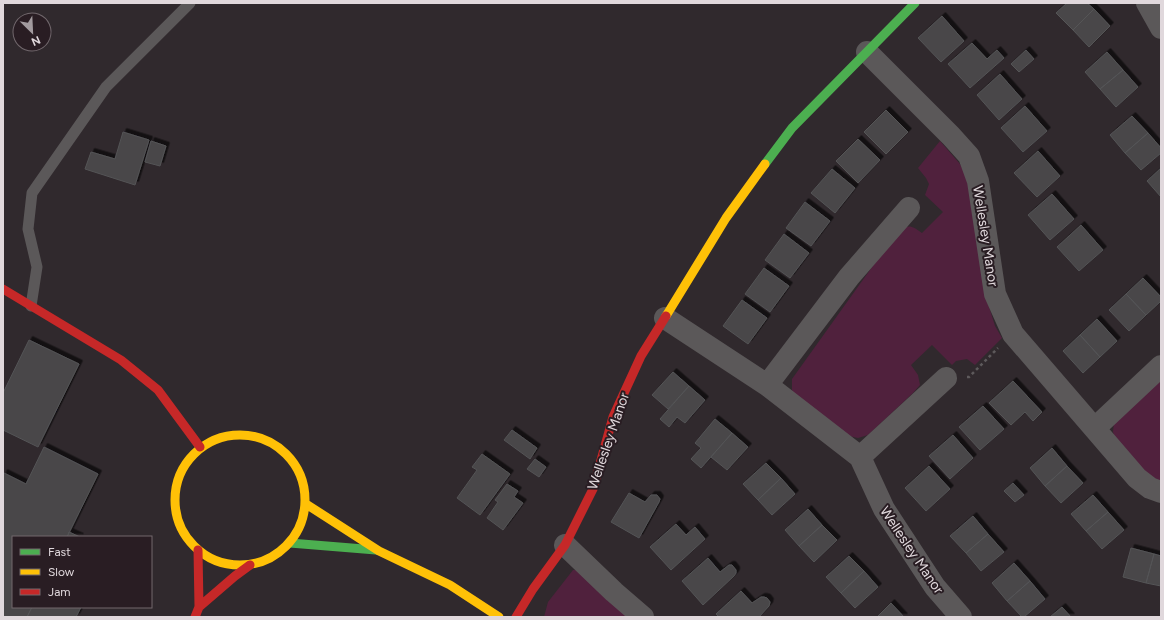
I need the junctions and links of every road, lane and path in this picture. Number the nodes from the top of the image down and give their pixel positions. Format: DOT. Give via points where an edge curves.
graph roads {
  1 [pos="190,3"];
  2 [pos="915,3"];
  3 [pos="1147,3"];
  4 [pos="1161,28"];
  5 [pos="867,52"];
  6 [pos="909,208"];
  7 [pos="3,289"];
  8 [pos="31,306"];
  9 [pos="665,318"];
  10 [pos="1013,334"];
  11 [pos="1161,366"];
  12 [pos="946,378"];
  13 [pos="767,385"];
  14 [pos="1095,428"];
  15 [pos="200,447"];
  16 [pos="860,457"];
  17 [pos="1161,492"];
  18 [pos="306,504"];
  19 [pos="290,543"];
  20 [pos="565,545"];
  21 [pos="198,550"];
  22 [pos="379,551"];
  23 [pos="250,565"];
  24 [pos="199,607"];
  25 [pos="195,617"];
  26 [pos="499,617"];
  27 [pos="516,617"];
  28 [pos="643,617"];
  29 [pos="960,617"];
  1 -- 8 [label="lane" via="106,88 32,193 28,230 37,267"];
  2 -- 5 [label="street, Wellesley Manor"];
  3 -- 4 [label="street"];
  5 -- 9 [label="street, Wellesley Manor" via="792,128 726,218"];
  5 -- 10 [label="street, Wellesley Manor" via="969,156 978,181 995,294"];
  6 -- 13 [label="street" via="849,277"];
  7 -- 8 [label="street"];
  8 -- 15 [label="street" via="121,360 158,390"];
  9 -- 13 [label="street, Wellesley Manor"];
  9 -- 20 [label="street, Wellesley Manor" via="641,356 613,417 593,488"];
  10 -- 12 [label="path" via="969,377"];
  10 -- 14 [label="street, Wellesley Manor"];
  11 -- 14 [label="street"];
  12 -- 16 [label="street"];
  13 -- 16 [label="street, Wellesley Manor"];
  14 -- 17 [label="street, Wellesley Manor" via="1137,478 1150,488"];
  15 -- 18 [label="street" via="219,437 240,434 262,437 280,447 295,463 304,482"];
  15 -- 21 [label="street" via="187,462 178,479 174,498 177,518 185,536"];
  16 -- 29 [label="street, Wellesley Manor" via="884,509 935,587"];
  18 -- 19 [label="street" via="301,524"];
  18 -- 22 [label="street"];
  19 -- 22 [label="street"];
  19 -- 23 [label="street" via="265,561"];
  20 -- 27 [label="street, Wellesley Manor"];
  20 -- 28 [label="street"];
  21 -- 23 [label="street" via="213,560 231,565"];
  21 -- 24 [label="street"];
  22 -- 26 [label="street" via="450,585"];
  23 -- 24 [label="street"];
  24 -- 25 [label="street"];
}
